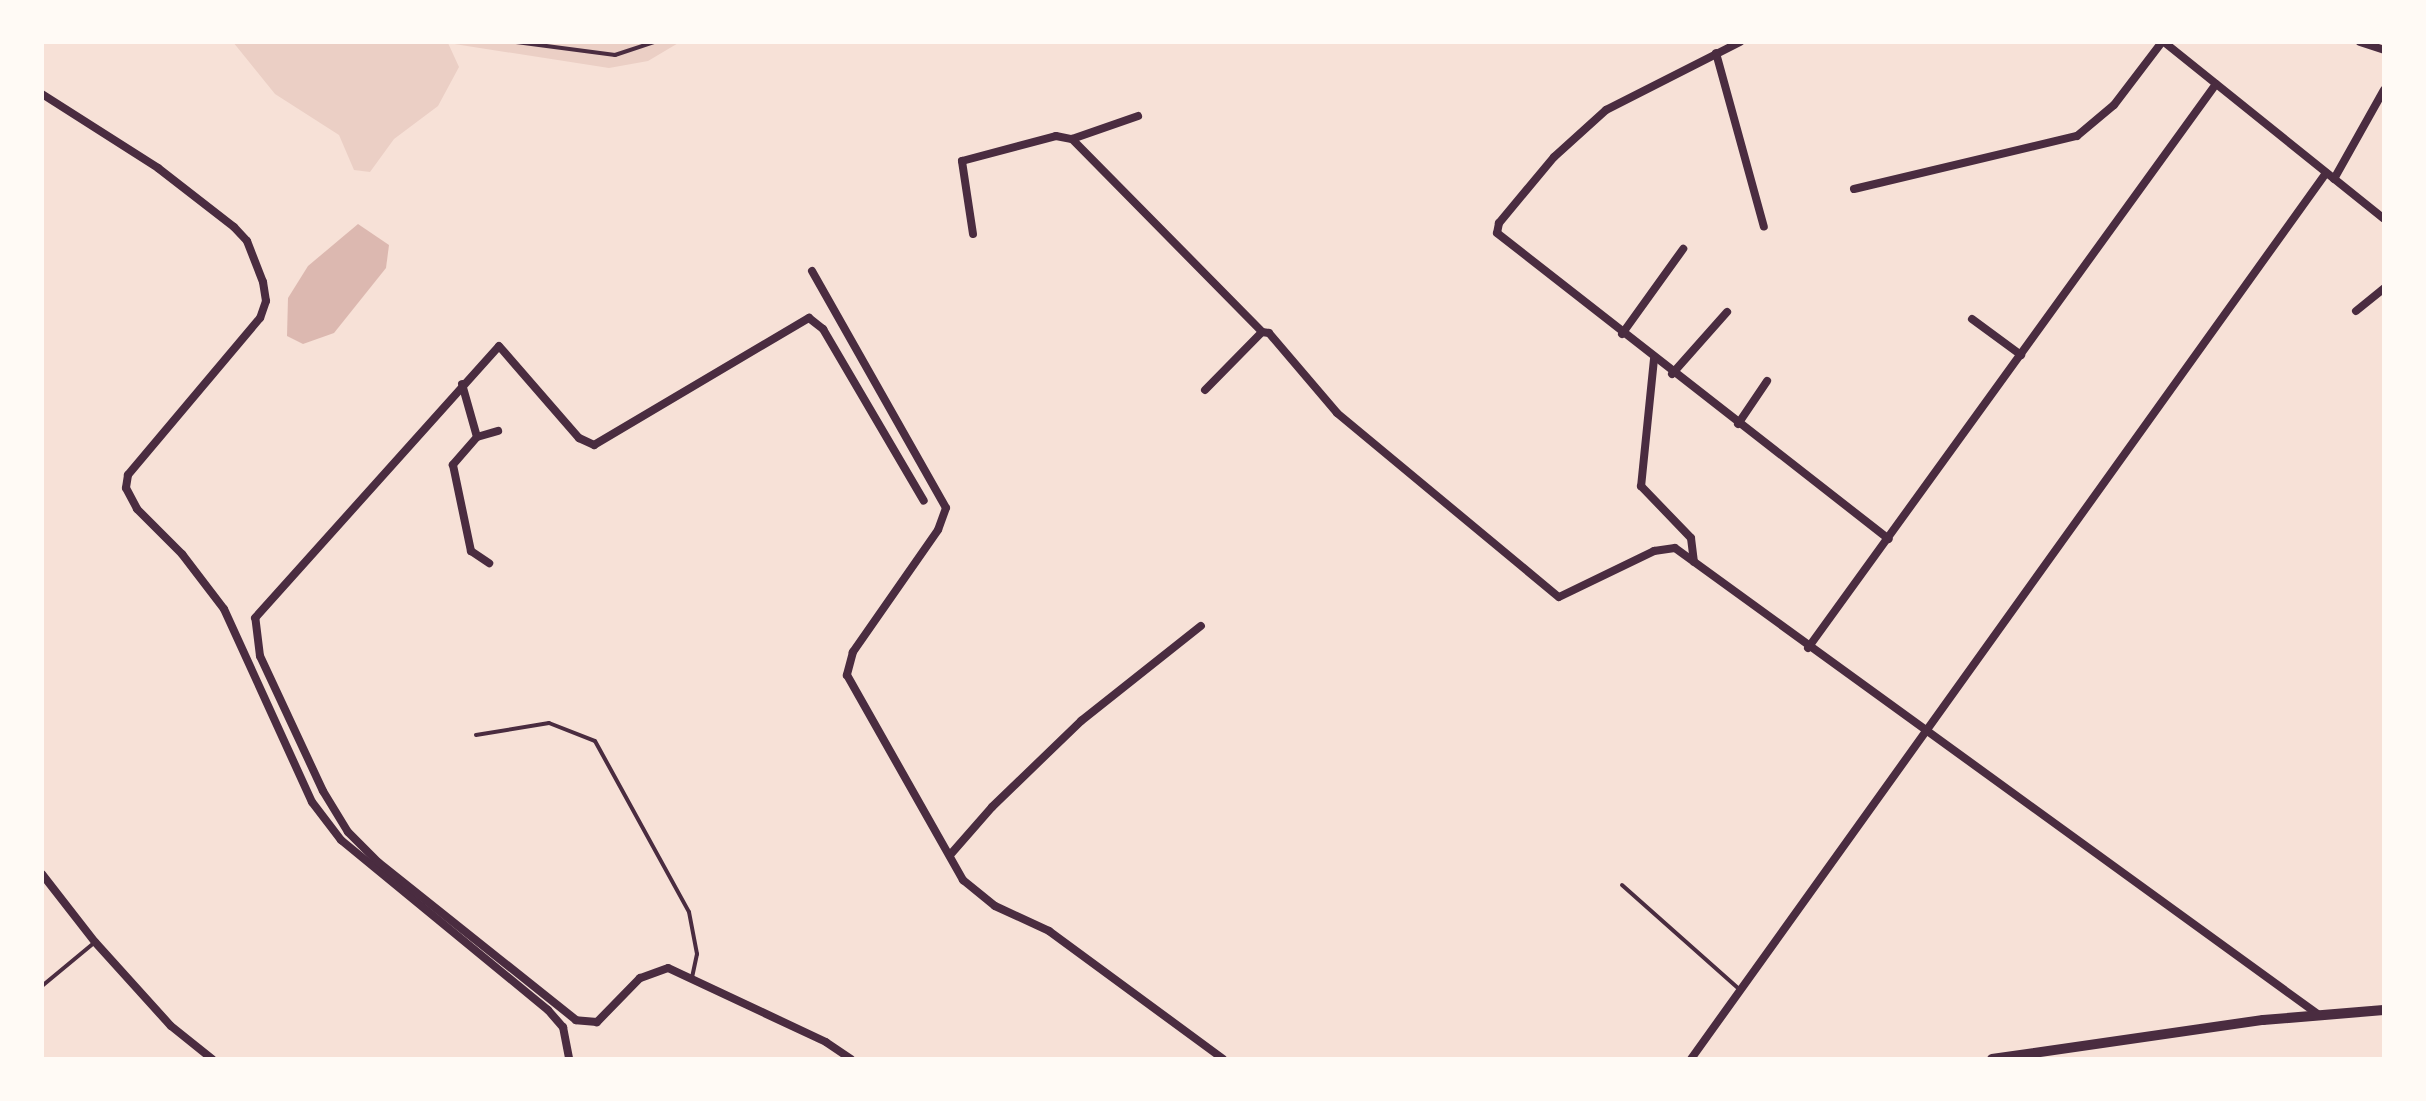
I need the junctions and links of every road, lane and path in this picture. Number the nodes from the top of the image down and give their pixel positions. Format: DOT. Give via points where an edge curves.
graph roads {
  1 [pos="516,42"];
  2 [pos="654,42"];
  3 [pos="1740,42"];
  4 [pos="2163,42"];
  5 [pos="2360,42"];
  6 [pos="2384,50"];
  7 [pos="1716,53"];
  8 [pos="2216,84"];
  9 [pos="2384,90"];
  10 [pos="42,94"];
  11 [pos="1138,116"];
  12 [pos="1072,139"];
  13 [pos="2330,176"];
  14 [pos="1854,189"];
  15 [pos="2384,219"];
  16 [pos="1764,227"];
  17 [pos="973,234"];
  18 [pos="1683,249"];
  19 [pos="812,271"];
  20 [pos="2384,288"];
  21 [pos="2356,311"];
  22 [pos="1727,312"];
  23 [pos="1972,319"];
  24 [pos="1262,332"];
  25 [pos="1622,334"];
  26 [pos="2021,355"];
  27 [pos="1654,359"];
  28 [pos="1672,374"];
  29 [pos="1767,381"];
  30 [pos="462,384"];
  31 [pos="1205,390"];
  32 [pos="1738,424"];
  33 [pos="498,431"];
  34 [pos="477,437"];
  35 [pos="924,501"];
  36 [pos="1888,539"];
  37 [pos="1694,562"];
  38 [pos="489,563"];
  39 [pos="1201,626"];
  40 [pos="1808,648"];
  41 [pos="1922,731"];
  42 [pos="476,735"];
  43 [pos="950,855"];
  44 [pos="42,874"];
  45 [pos="1622,885"];
  46 [pos="95,942"];
  47 [pos="691,979"];
  48 [pos="42,986"];
  49 [pos="1738,988"];
  50 [pos="2384,1010"];
  51 [pos="2319,1015"];
  52 [pos="212,1059"];
  53 [pos="569,1059"];
  54 [pos="851,1059"];
  55 [pos="1223,1059"];
  56 [pos="1691,1059"];
  57 [pos="1992,1059"];
  1 -- 2 [label="lane" via="615,55"];
  3 -- 7 [label="street"];
  4 -- 8 [label="street"];
  4 -- 14 [label="street" via="2098,123 2077,136"];
  5 -- 6 [label="street"];
  7 -- 16 [label="street"];
  7 -- 25 [label="street" via="1606,110 1554,157 1497,228 1500,237"];
  8 -- 13 [label="street"];
  8 -- 26 [label="street"];
  9 -- 13 [label="street"];
  10 -- 53 [label="street" via="158,168 247,241 266,301 250,332 128,475 126,488 137,509 182,554 224,609 312,802 341,840 548,1010 563,1027"];
  11 -- 12 [label="street"];
  12 -- 17 [label="street" via="1056,136 962,161"];
  12 -- 24 [label="street"];
  13 -- 15 [label="street"];
  13 -- 41 [label="street"];
  18 -- 25 [label="street"];
  19 -- 43 [label="street" via="945,498 938,530 846,665"];
  20 -- 21 [label="street"];
  22 -- 28 [label="street"];
  23 -- 26 [label="street"];
  24 -- 31 [label="street"];
  24 -- 37 [label="street" via="1276,337 1337,413 1559,597 1665,546"];
  25 -- 27 [label="street"];
  26 -- 36 [label="street"];
  27 -- 28 [label="street"];
  27 -- 37 [label="street" via="1641,486 1691,538"];
  28 -- 32 [label="street"];
  29 -- 32 [label="street"];
  30 -- 34 [label="street"];
  30 -- 35 [label="street" via="499,346 579,438 594,445 809,318 823,329"];
  30 -- 47 [label="street" via="262,605 255,618 260,656 323,791 348,832 379,863 576,1020 597,1022 651,970 668,968"];
  32 -- 36 [label="street"];
  33 -- 34 [label="street"];
  34 -- 38 [label="street" via="453,465 471,551"];
  36 -- 40 [label="street"];
  37 -- 40 [label="street"];
  39 -- 43 [label="street" via="1081,721"];
  40 -- 41 [label="street"];
  41 -- 49 [label="street"];
  41 -- 51 [label="street"];
  42 -- 47 [label="lane" via="549,723 595,741 689,912 697,954"];
  43 -- 55 [label="street" via="963,880 980,896 1049,931"];
  44 -- 46 [label="street"];
  45 -- 49 [label="lane"];
  46 -- 48 [label="lane"];
  46 -- 52 [label="street" via="171,1026"];
  47 -- 54 [label="street" via="826,1042"];
  49 -- 56 [label="street"];
  50 -- 51 [label="street"];
  51 -- 57 [label="street"];
}
